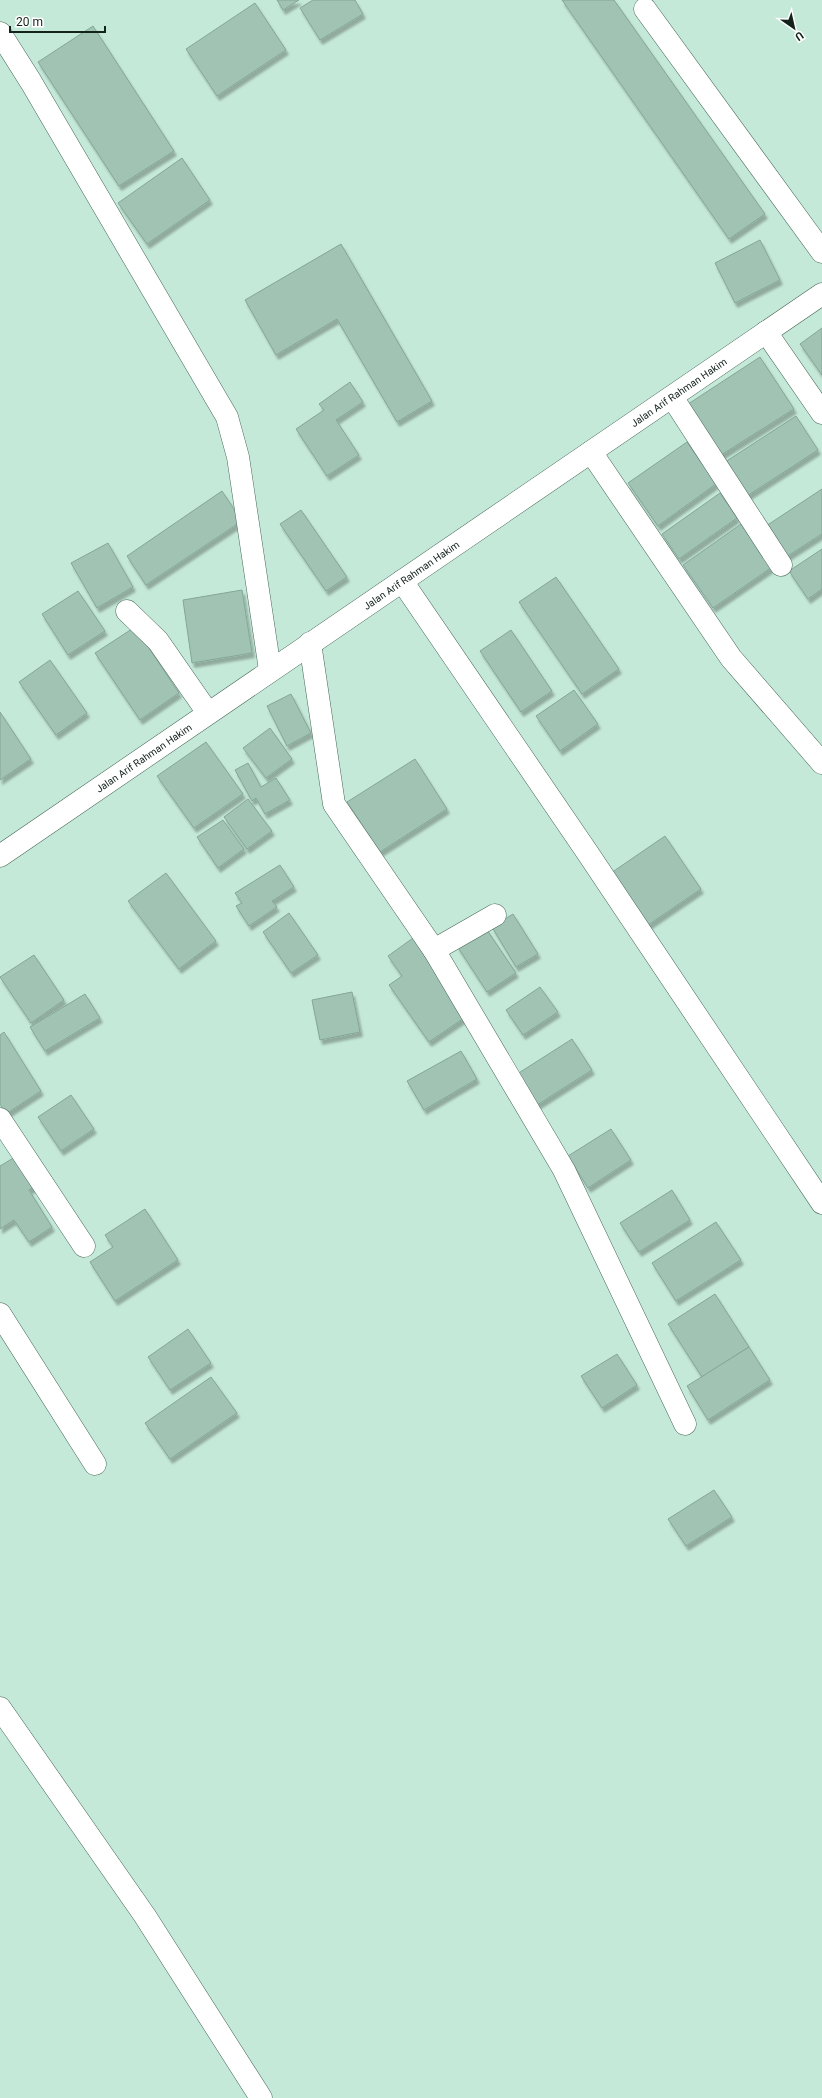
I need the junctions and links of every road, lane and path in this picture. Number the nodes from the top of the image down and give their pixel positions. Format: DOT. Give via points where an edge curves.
graph roads {
  1 [pos="645,9"];
  2 [pos="0,32"];
  3 [pos="822,252"];
  4 [pos="822,294"];
  5 [pos="766,332"];
  6 [pos="672,397"];
  7 [pos="822,413"];
  8 [pos="591,452"];
  9 [pos="781,565"];
  10 [pos="402,581"];
  11 [pos="127,611"];
  12 [pos="304,647"];
  13 [pos="275,667"];
  14 [pos="208,713"];
  15 [pos="822,763"];
  16 [pos="0,856"];
  17 [pos="495,915"];
  18 [pos="434,950"];
  19 [pos="0,1119"];
  20 [pos="822,1203"];
  21 [pos="84,1246"];
  22 [pos="0,1314"];
  23 [pos="685,1424"];
  24 [pos="95,1464"];
  25 [pos="0,1708"];
  26 [pos="261,2098"];
  1 -- 3 [label="street"];
  2 -- 13 [label="street" via="32,82 226,417 238,457"];
  4 -- 5 [label="street, Jalan Arif Rahman Hakim"];
  5 -- 6 [label="street, Jalan Arif Rahman Hakim"];
  5 -- 7 [label="street"];
  6 -- 8 [label="street, Jalan Arif Rahman Hakim"];
  6 -- 9 [label="street"];
  8 -- 10 [label="street, Jalan Arif Rahman Hakim"];
  8 -- 15 [label="street" via="731,658"];
  10 -- 12 [label="street, Jalan Arif Rahman Hakim"];
  10 -- 20 [label="street"];
  11 -- 14 [label="street" via="158,641"];
  12 -- 13 [label="street, Jalan Arif Rahman Hakim"];
  12 -- 18 [label="street" via="334,804"];
  13 -- 14 [label="street, Jalan Arif Rahman Hakim"];
  14 -- 16 [label="street, Jalan Arif Rahman Hakim"];
  17 -- 18 [label="street"];
  18 -- 23 [label="street" via="564,1170"];
  19 -- 21 [label="street"];
  22 -- 24 [label="street"];
  25 -- 26 [label="street" via="145,1916"];
}
